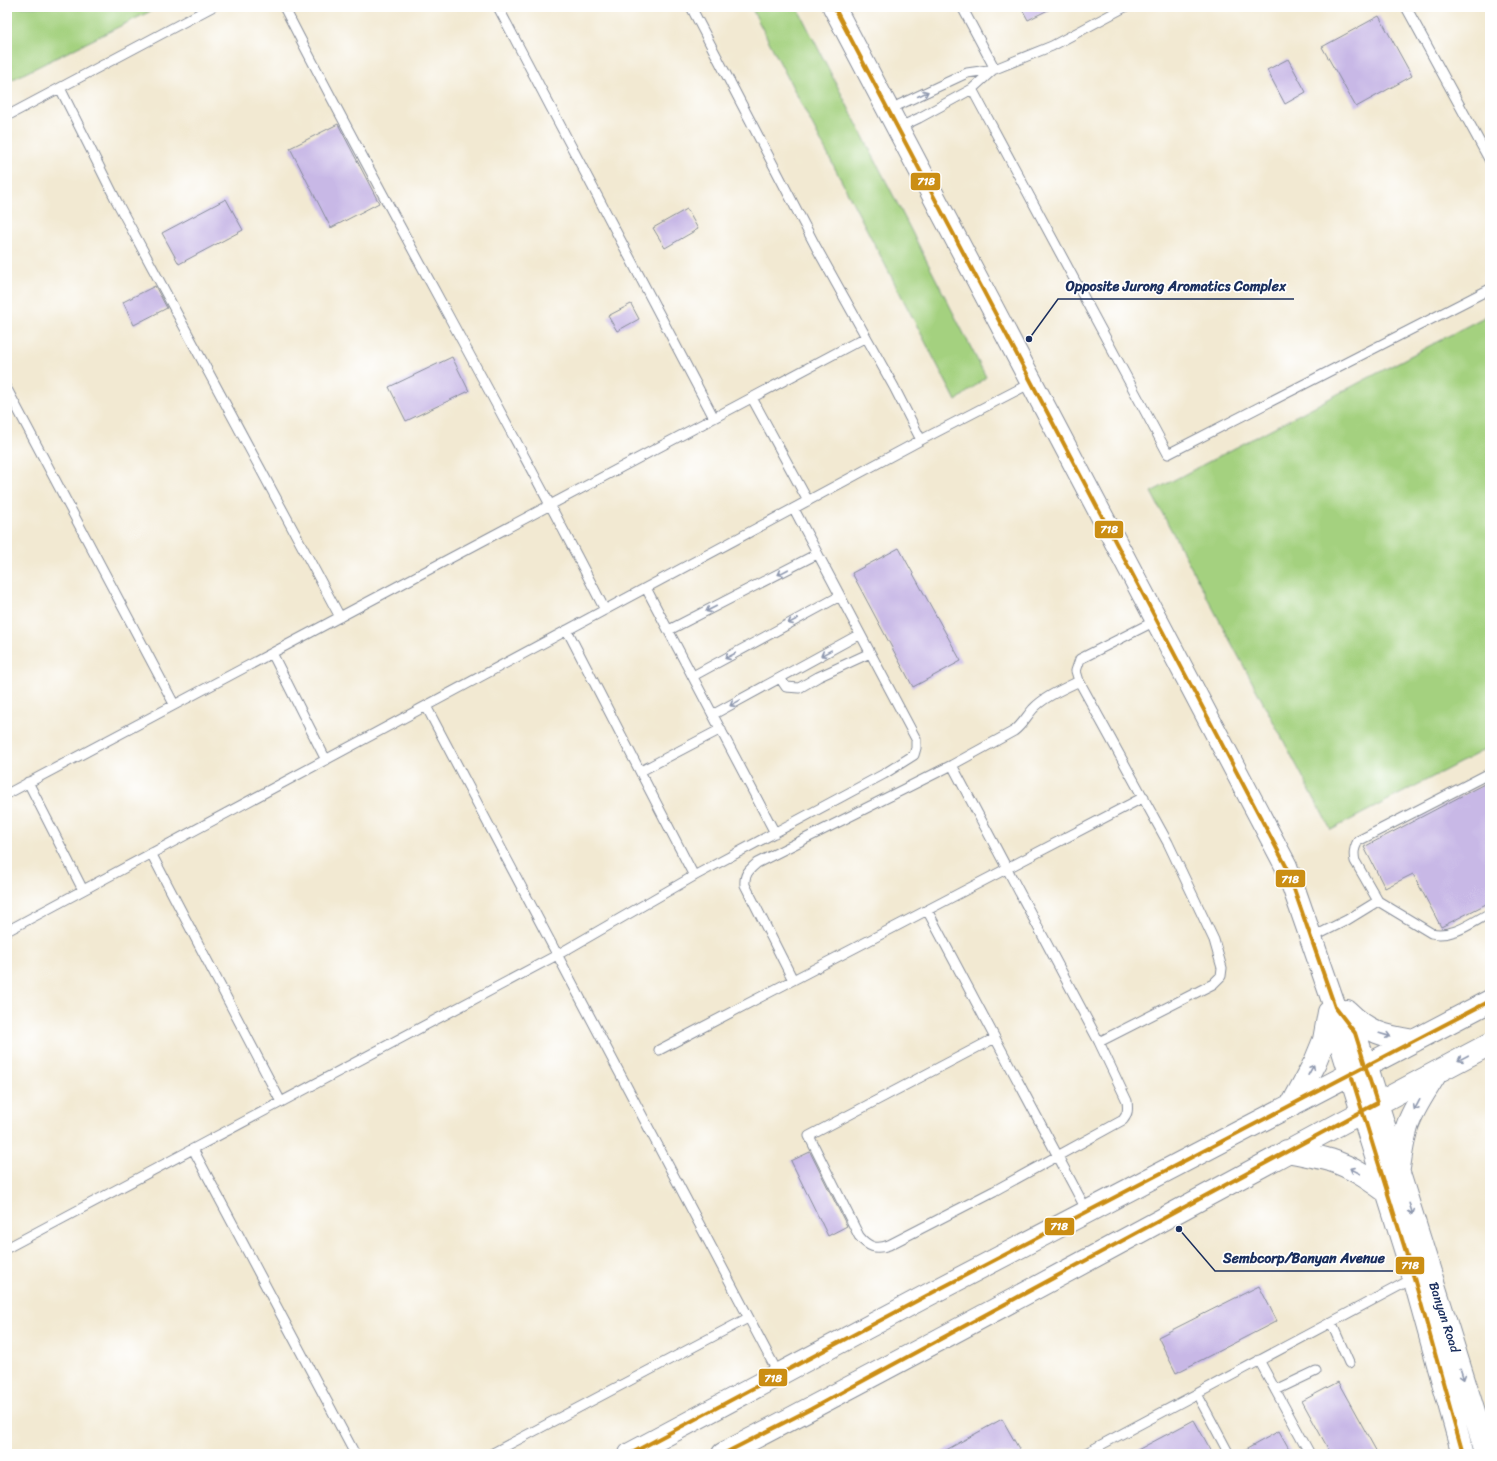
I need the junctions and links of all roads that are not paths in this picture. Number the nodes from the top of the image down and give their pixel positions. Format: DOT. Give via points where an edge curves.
graph roads {
  1 [pos="212,7"];
  2 [pos="284,7"];
  3 [pos="498,7"];
  4 [pos="691,7"];
  5 [pos="834,7"];
  6 [pos="962,7"];
  7 [pos="1125,7"];
  8 [pos="1406,7"];
  9 [pos="995,69"];
  10 [pos="60,88"];
  11 [pos="972,89"];
  12 [pos="7,116"];
  13 [pos="893,119"];
  14 [pos="1490,162"];
  15 [pos="1490,289"];
  16 [pos="866,337"];
  17 [pos="1031,382"];
  18 [pos="7,390"];
  19 [pos="752,398"];
  20 [pos="714,418"];
  21 [pos="921,440"];
  22 [pos="808,501"];
  23 [pos="551,504"];
  24 [pos="794,509"];
  25 [pos="817,554"];
  26 [pos="646,588"];
  27 [pos="840,596"];
  28 [pos="605,610"];
  29 [pos="340,617"];
  30 [pos="1157,620"];
  31 [pos="567,630"];
  32 [pos="669,630"];
  33 [pos="860,634"];
  34 [pos="272,653"];
  35 [pos="870,653"];
  36 [pos="693,676"];
  37 [pos="780,678"];
  38 [pos="1079,680"];
  39 [pos="174,704"];
  40 [pos="426,706"];
  41 [pos="714,714"];
  42 [pos="721,729"];
  43 [pos="326,760"];
  44 [pos="952,765"];
  45 [pos="641,771"];
  46 [pos="1490,773"];
  47 [pos="28,782"];
  48 [pos="7,794"];
  49 [pos="1144,797"];
  50 [pos="775,833"];
  51 [pos="151,853"];
  52 [pos="1007,869"];
  53 [pos="694,876"];
  54 [pos="83,890"];
  55 [pos="1378,901"];
  56 [pos="927,910"];
  57 [pos="1490,913"];
  58 [pos="7,931"];
  59 [pos="1311,938"];
  60 [pos="557,955"];
  61 [pos="793,980"];
  62 [pos="1490,1001"];
  63 [pos="1333,1002"];
  64 [pos="995,1038"];
  65 [pos="1414,1041"];
  66 [pos="1099,1042"];
  67 [pos="1490,1044"];
  68 [pos="659,1050"];
  69 [pos="1358,1070"];
  70 [pos="1437,1072"];
  71 [pos="281,1102"];
  72 [pos="1292,1105"];
  73 [pos="1369,1107"];
  74 [pos="193,1149"];
  75 [pos="1287,1151"];
  76 [pos="1058,1156"];
  77 [pos="1399,1172"];
  78 [pos="1387,1192"];
  79 [pos="1088,1213"];
  80 [pos="7,1248"];
  81 [pos="1414,1278"];
  82 [pos="748,1318"];
  83 [pos="1331,1322"];
  84 [pos="1259,1360"];
  85 [pos="1349,1363"];
  86 [pos="1316,1371"];
  87 [pos="779,1375"];
  88 [pos="1276,1390"];
  89 [pos="1197,1394"];
  90 [pos="1096,1451"];
  91 [pos="355,1454"];
  92 [pos="491,1454"];
  93 [pos="630,1454"];
  94 [pos="723,1454"];
  95 [pos="1084,1454"];
  96 [pos="1229,1454"];
  97 [pos="1310,1454"];
  98 [pos="1463,1454"];
  99 [pos="1487,1454"];
  1 -- 10 [label="lane"];
  2 -- 23 [label="lane" via="343,122"];
  3 -- 20 [label="lane"];
  4 -- 16 [label="lane" via="816,247"];
  5 -- 13 [label="street"];
  6 -- 9 [label="lane"];
  7 -- 9 [label="lane" via="1052,46"];
  8 -- 14 [label="lane"];
  9 -- 11 [label="lane"];
  13 -- 9 [label="lane, one-way" via="967,74"];
  10 -- 12 [label="lane"];
  10 -- 29 [label="lane" via="117,202"];
  11 -- 13 [label="lane" via="919,118"];
  11 -- 15 [label="lane" via="1168,454"];
  13 -- 17 [label="street"];
  16 -- 19 [label="lane"];
  16 -- 21 [label="lane"];
  17 -- 21 [label="lane"];
  17 -- 30 [label="street"];
  18 -- 39 [label="lane"];
  19 -- 20 [label="lane"];
  19 -- 22 [label="lane"];
  20 -- 23 [label="lane"];
  21 -- 22 [label="lane"];
  22 -- 24 [label="lane"];
  23 -- 28 [label="lane"];
  23 -- 29 [label="lane"];
  24 -- 25 [label="lane"];
  24 -- 26 [label="lane"];
  25 -- 27 [label="lane"];
  25 -- 32 [label="lane, one-way"];
  26 -- 28 [label="lane"];
  26 -- 32 [label="lane"];
  27 -- 33 [label="lane"];
  27 -- 36 [label="lane, one-way"];
  28 -- 31 [label="lane"];
  29 -- 34 [label="lane"];
  30 -- 38 [label="lane" via="1080,659 1076,671"];
  30 -- 59 [label="street" via="1286,866"];
  31 -- 40 [label="lane"];
  31 -- 45 [label="lane"];
  32 -- 36 [label="lane"];
  33 -- 35 [label="lane"];
  33 -- 37 [label="lane, one-way"];
  34 -- 39 [label="lane"];
  34 -- 43 [label="lane"];
  35 -- 37 [label="lane" via="799,688 786,687"];
  35 -- 50 [label="lane" via="916,739 914,755"];
  36 -- 41 [label="lane"];
  37 -- 41 [label="lane, one-way"];
  38 -- 44 [label="lane" via="1042,701 1014,731"];
  38 -- 49 [label="lane"];
  39 -- 47 [label="lane"];
  40 -- 43 [label="lane"];
  40 -- 60 [label="lane"];
  41 -- 42 [label="lane"];
  42 -- 45 [label="lane"];
  42 -- 50 [label="lane"];
  43 -- 51 [label="lane"];
  44 -- 52 [label="lane"];
  44 -- 61 [label="lane" via="757,863 748,870 744,878 745,885"];
  45 -- 53 [label="lane"];
  46 -- 55 [label="lane" via="1358,841 1354,847 1355,861"];
  47 -- 48 [label="lane"];
  47 -- 54 [label="lane"];
  49 -- 52 [label="lane"];
  49 -- 66 [label="lane" via="1214,940 1222,968 1221,976 1213,984"];
  50 -- 53 [label="lane"];
  51 -- 54 [label="lane"];
  51 -- 71 [label="lane"];
  52 -- 56 [label="lane"];
  52 -- 66 [label="lane"];
  53 -- 60 [label="lane"];
  54 -- 58 [label="lane"];
  55 -- 57 [label="lane" via="1431,934 1440,935 1452,933"];
  55 -- 59 [label="lane"];
  56 -- 61 [label="lane"];
  56 -- 64 [label="lane"];
  59 -- 63 [label="street"];
  60 -- 71 [label="lane"];
  60 -- 82 [label="lane"];
  61 -- 68 [label="lane"];
  62 -- 65 [label="street"];
  63 -- 65 [label="street, one-way" via="1373,1031"];
  63 -- 69 [label="street, Banyan Road" via="1355,1033"];
  72 -- 63 [label="street, one-way" via="1324,1040"];
  64 -- 76 [label="lane"];
  64 -- 76 [label="lane" via="809,1136 860,1236 865,1243 874,1248 889,1245"];
  65 -- 69 [label="street"];
  66 -- 76 [label="lane" via="1127,1101 1127,1115 1123,1120"];
  67 -- 70 [label="street, one-way"];
  69 -- 72 [label="street"];
  69 -- 73 [label="street, Banyan Road"];
  70 -- 73 [label="street"];
  70 -- 77 [label="street, one-way" via="1407,1126"];
  71 -- 74 [label="lane"];
  72 -- 79 [label="street"];
  73 -- 75 [label="street"];
  73 -- 77 [label="street, Banyan Road"];
  73 -- 78 [label="street, Banyan Road"];
  74 -- 80 [label="lane"];
  74 -- 91 [label="lane"];
  78 -- 75 [label="street, one-way" via="1348,1167"];
  75 -- 94 [label="street" via="811,1409"];
  76 -- 79 [label="lane"];
  77 -- 99 [label="street, Banyan Road, one-way"];
  78 -- 81 [label="street, Banyan Road"];
  79 -- 87 [label="street"];
  81 -- 83 [label="lane"];
  81 -- 98 [label="street, Banyan Road"];
  82 -- 87 [label="lane"];
  82 -- 92 [label="lane"];
  83 -- 84 [label="lane"];
  83 -- 85 [label="lane"];
  84 -- 88 [label="lane"];
  84 -- 89 [label="lane"];
  86 -- 88 [label="lane"];
  87 -- 93 [label="street"];
  88 -- 97 [label="lane"];
  89 -- 90 [label="lane"];
  89 -- 96 [label="lane"];
  90 -- 95 [label="lane"];
}
